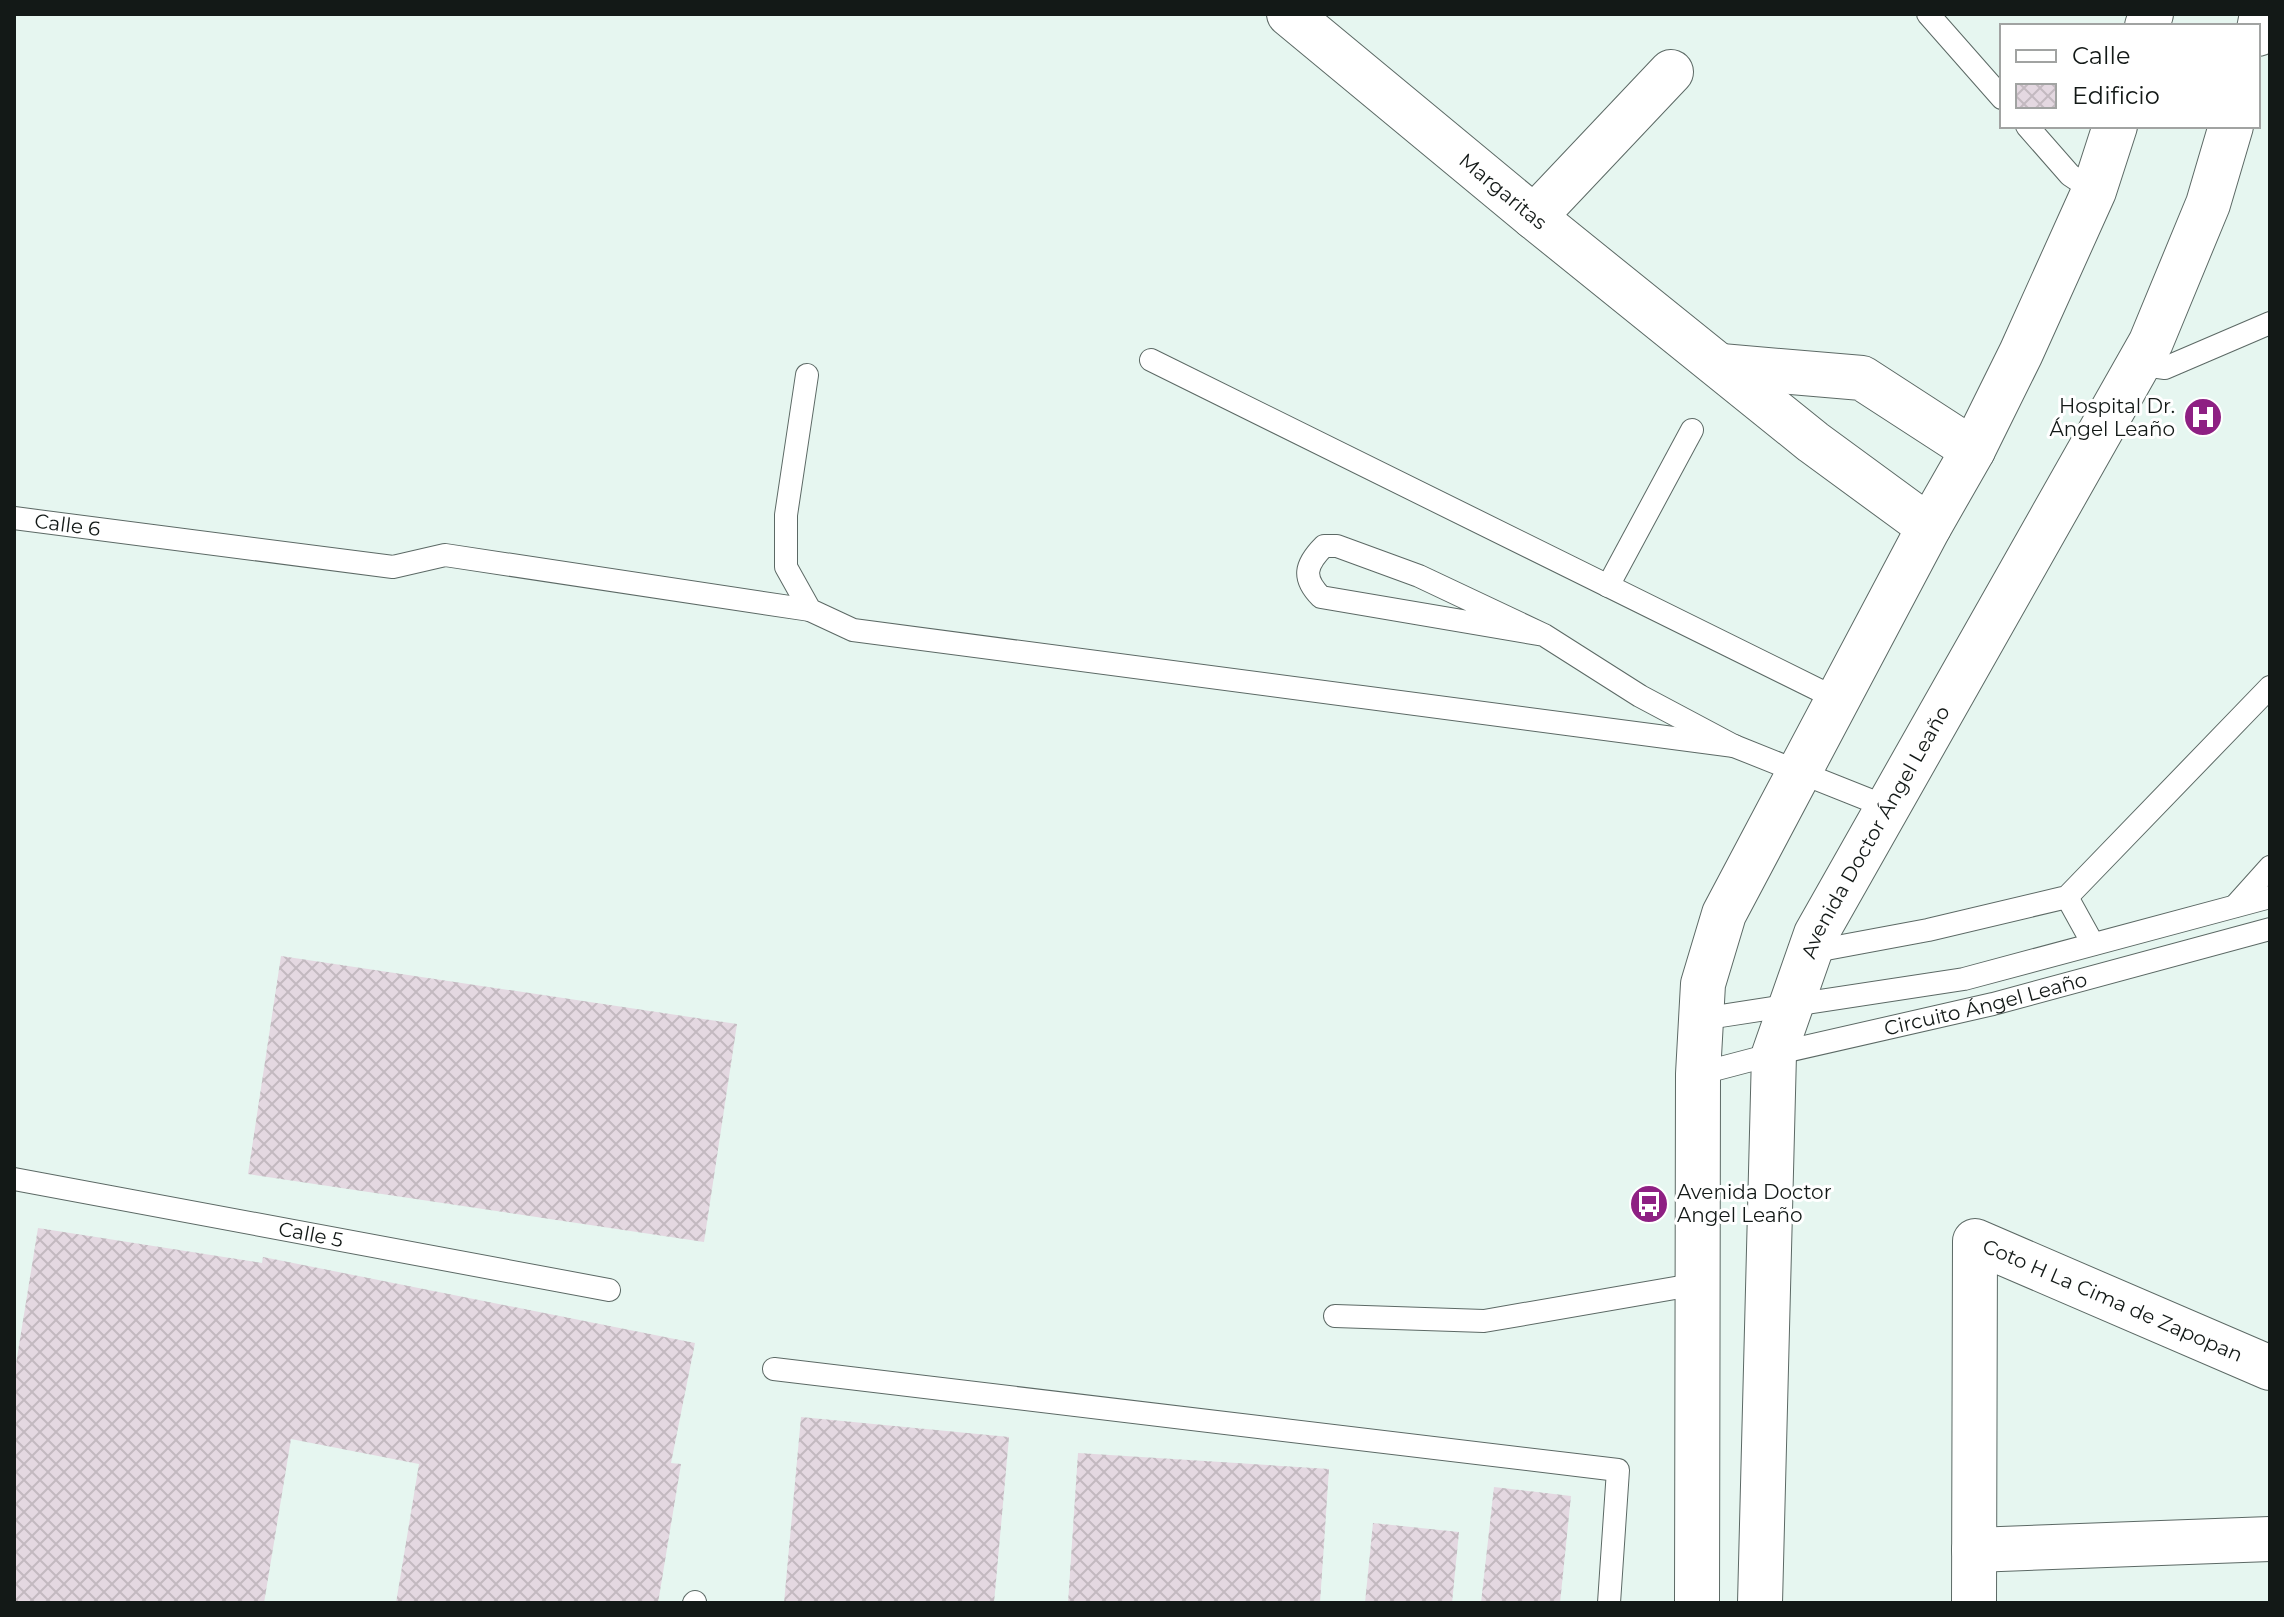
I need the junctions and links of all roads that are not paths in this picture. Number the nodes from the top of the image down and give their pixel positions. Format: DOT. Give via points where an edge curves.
graph roads {
  1 [pos="1928,14"];
  2 [pos="1306,19"];
  3 [pos="1671,72"];
  4 [pos="2000,96"];
  5 [pos="2029,128"];
  6 [pos="2114,128"];
  7 [pos="2230,128"];
  8 [pos="2094,191"];
  9 [pos="1534,217"];
  10 [pos="2270,323"];
  11 [pos="1151,360"];
  12 [pos="2137,364"];
  13 [pos="1721,366"];
  14 [pos="807,375"];
  15 [pos="1692,430"];
  16 [pos="1973,450"];
  17 [pos="14,518"];
  18 [pos="1929,527"];
  19 [pos="1608,586"];
  20 [pos="810,610"];
  21 [pos="1544,635"];
  22 [pos="2270,687"];
  23 [pos="1640,696"];
  24 [pos="1837,699"];
  25 [pos="1632,733"];
  26 [pos="1734,746"];
  27 [pos="1799,773"];
  28 [pos="1887,807"];
  29 [pos="2270,867"];
  30 [pos="2067,897"];
  31 [pos="2270,897"];
  32 [pos="2234,906"];
  33 [pos="2270,929"];
  34 [pos="2093,944"];
  35 [pos="1810,952"];
  36 [pos="1791,1006"];
  37 [pos="1701,1019"];
  38 [pos="1774,1054"];
  39 [pos="1698,1074"];
  40 [pos="14,1179"];
  41 [pos="1698,1284"];
  42 [pos="609,1290"];
  43 [pos="1335,1316"];
  44 [pos="2270,1368"];
  45 [pos="774,1369"];
  46 [pos="2270,1539"];
  47 [pos="1974,1550"];
  48 [pos="1609,1603"];
  49 [pos="1697,1603"];
  50 [pos="1760,1603"];
  51 [pos="1974,1603"];
  1 -- 4 [label="lane"];
  2 -- 9 [label="street, Margaritas"];
  3 -- 9 [label="street"];
  5 -- 8 [label="lane" via="2070,175"];
  6 -- 8 [label="street"];
  7 -- 12 [label="street, Avenida Doctor Ángel Leaño" via="2208,204"];
  8 -- 16 [label="street"];
  9 -- 13 [label="street, Margaritas"];
  10 -- 12 [label="lane" via="2165,368"];
  11 -- 19 [label="lane"];
  12 -- 28 [label="street, Avenida Doctor Ángel Leaño"];
  13 -- 16 [label="street" via="1862,378"];
  13 -- 18 [label="street, Margaritas"];
  14 -- 20 [label="lane" via="786,515 786,567"];
  15 -- 19 [label="lane"];
  16 -- 18 [label="street"];
  17 -- 20 [label="lane, Calle 6" via="393,567 445,555"];
  18 -- 24 [label="street"];
  19 -- 24 [label="lane"];
  20 -- 25 [label="lane, Calle 6" via="853,630"];
  21 -- 21 [label="lane" via="1419,576 1337,546 1324,546 1309,566 1307,578 1321,597"];
  21 -- 23 [label="lane"];
  22 -- 30 [label="lane"];
  23 -- 25 [label="lane"];
  23 -- 26 [label="lane"];
  24 -- 27 [label="street"];
  25 -- 26 [label="lane, Calle 6"];
  26 -- 27 [label="lane"];
  27 -- 28 [label="lane"];
  27 -- 37 [label="street" via="1724,914 1703,984"];
  28 -- 35 [label="street, Avenida Doctor Ángel Leaño"];
  29 -- 32 [label="lane"];
  30 -- 34 [label="lane"];
  30 -- 35 [label="lane"];
  31 -- 32 [label="lane"];
  32 -- 34 [label="lane"];
  33 -- 38 [label="lane, Circuito Ángel Leaño" via="1993,1004"];
  34 -- 36 [label="lane" via="1964,979"];
  35 -- 36 [label="street, Avenida Doctor Ángel Leaño"];
  36 -- 37 [label="lane"];
  36 -- 38 [label="street, Avenida Doctor Ángel Leaño"];
  37 -- 39 [label="street"];
  38 -- 39 [label="lane, Circuito Ángel Leaño"];
  38 -- 50 [label="street, Avenida Doctor Ángel Leaño"];
  39 -- 41 [label="street"];
  40 -- 42 [label="lane, Calle 5"];
  41 -- 43 [label="lane" via="1484,1321"];
  41 -- 49 [label="street"];
  44 -- 47 [label="street, Coto H La Cima de Zapopan" via="1975,1241"];
  45 -- 48 [label="lane" via="1618,1470"];
  46 -- 47 [label="street"];
  47 -- 51 [label="street, Coto H La Cima de Zapopan"];
}
